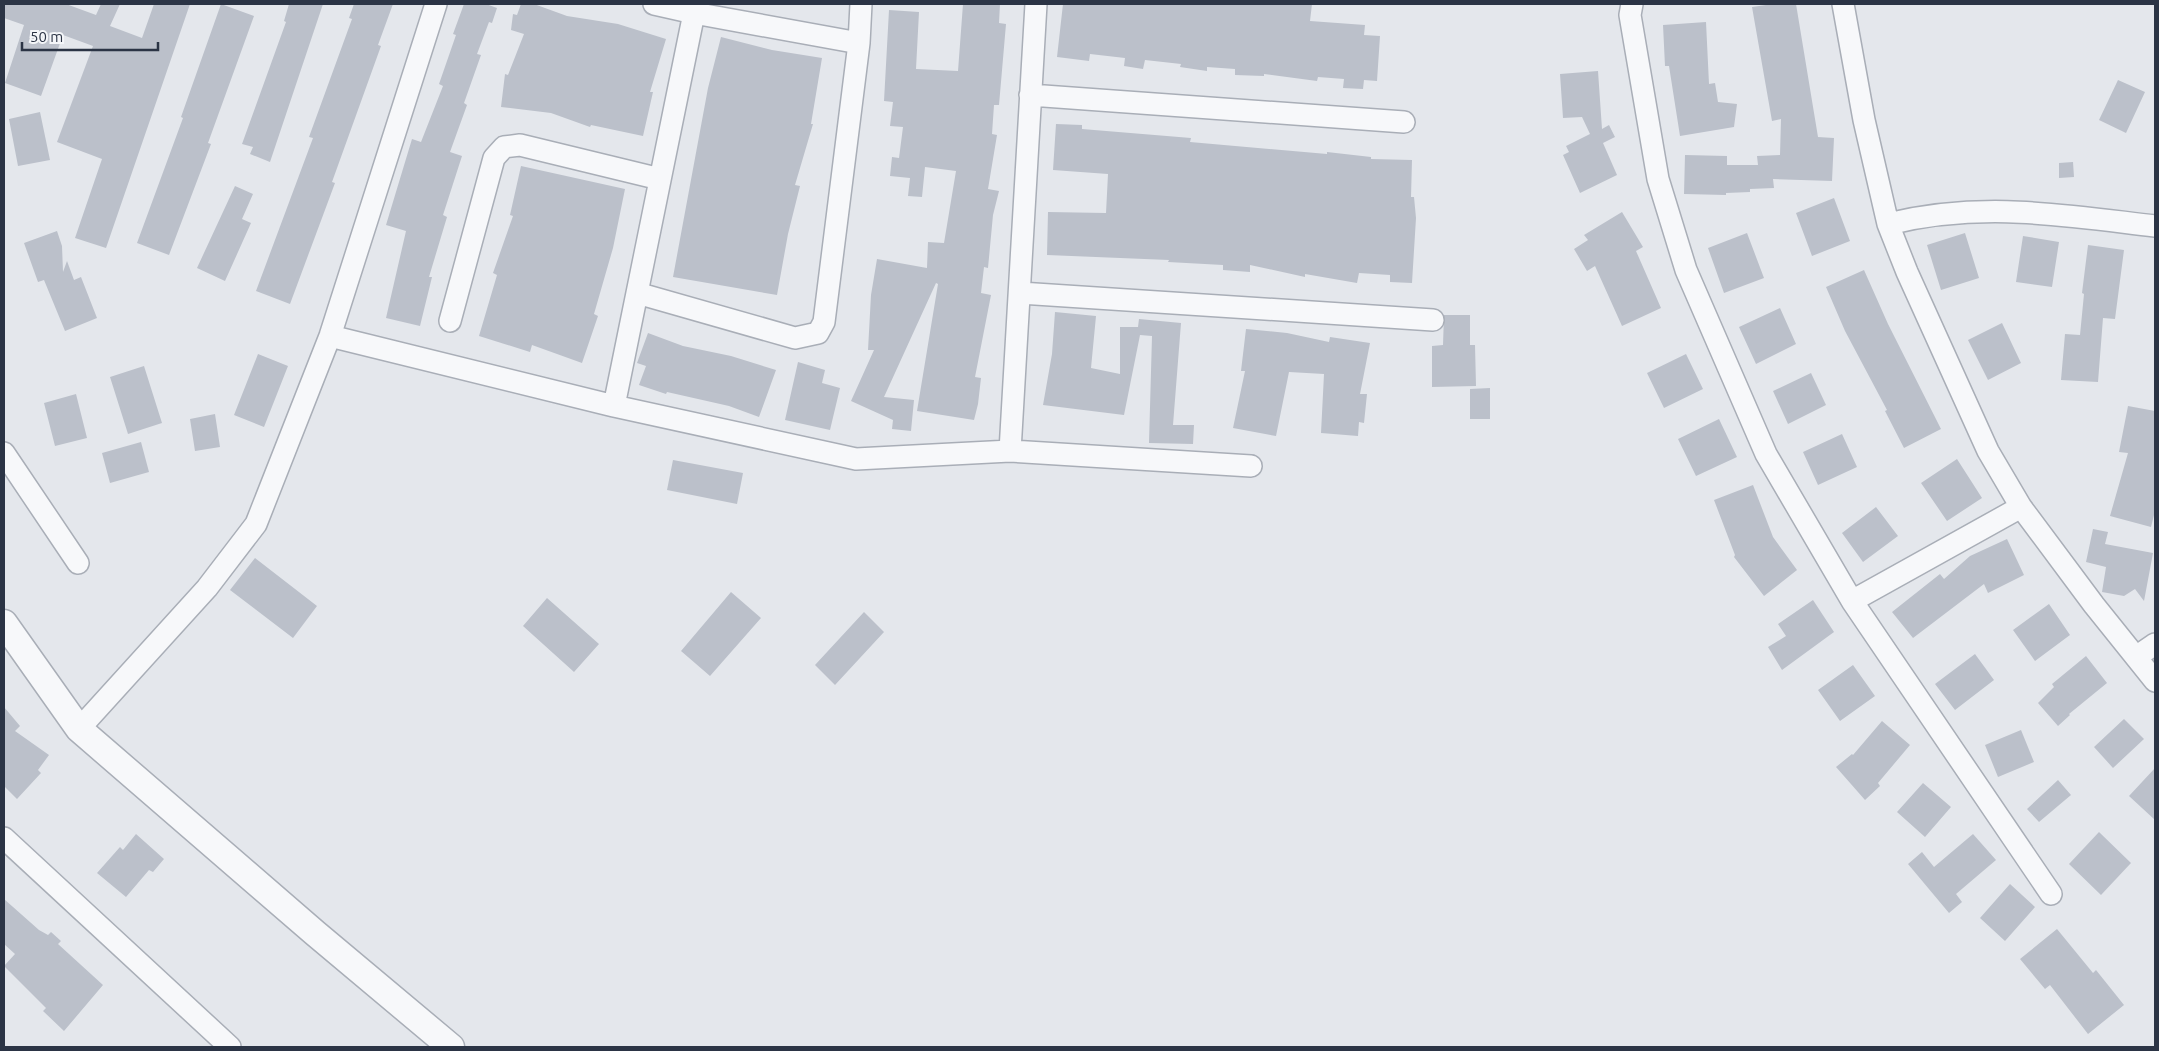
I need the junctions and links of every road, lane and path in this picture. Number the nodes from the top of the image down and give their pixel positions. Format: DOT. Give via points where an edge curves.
graph roads {
  1 [pos="436,4"];
  2 [pos="654,4"];
  3 [pos="861,4"];
  4 [pos="1036,4"];
  5 [pos="1632,4"];
  6 [pos="1843,4"];
  7 [pos="694,13"];
  8 [pos="859,43"];
  9 [pos="1030,95"];
  10 [pos="1404,122"];
  11 [pos="660,179"];
  12 [pos="1888,224"];
  13 [pos="2155,226"];
  14 [pos="637,293"];
  15 [pos="1020,293"];
  16 [pos="450,320"];
  17 [pos="1433,320"];
  18 [pos="330,336"];
  19 [pos="614,406"];
  20 [pos="1010,451"];
  21 [pos="4,453"];
  22 [pos="1251,466"];
  23 [pos="2021,507"];
  24 [pos="78,563"];
  25 [pos="1852,602"];
  26 [pos="4,623"];
  27 [pos="2155,644"];
  28 [pos="2136,657"];
  29 [pos="2155,681"];
  30 [pos="79,729"];
  31 [pos="8,850"];
  32 [pos="2051,894"];
  33 [pos="230,1047"];
  34 [pos="451,1047"];
  1 -- 18 [label="street"];
  2 -- 7 [label="street"];
  3 -- 8 [label="street"];
  4 -- 9 [label="street"];
  5 -- 25 [label="street" via="1630,16 1658,179 1686,270 1766,454"];
  6 -- 12 [label="street" via="1864,120"];
  7 -- 8 [label="street"];
  7 -- 11 [label="street"];
  8 -- 14 [label="street" via="824,322 818,333 795,338"];
  9 -- 10 [label="street"];
  9 -- 15 [label="street"];
  11 -- 14 [label="street"];
  11 -- 16 [label="street" via="520,145 504,147 494,158"];
  12 -- 13 [label="street" via="1951,212 2004,210"];
  12 -- 23 [label="street" via="1906,272 1988,451"];
  14 -- 19 [label="street"];
  15 -- 17 [label="street"];
  15 -- 20 [label="street"];
  18 -- 19 [label="street"];
  18 -- 30 [label="street" via="256,524 207,588"];
  19 -- 20 [label="street" via="856,459"];
  20 -- 22 [label="street"];
  21 -- 24 [label="street"];
  23 -- 25 [label="street"];
  23 -- 28 [label="street"];
  25 -- 32 [label="street"];
  26 -- 30 [label="street"];
  27 -- 28 [label="street"];
  28 -- 29 [label="street"];
  30 -- 34 [label="street"];
  31 -- 33 [label="street"];
}
